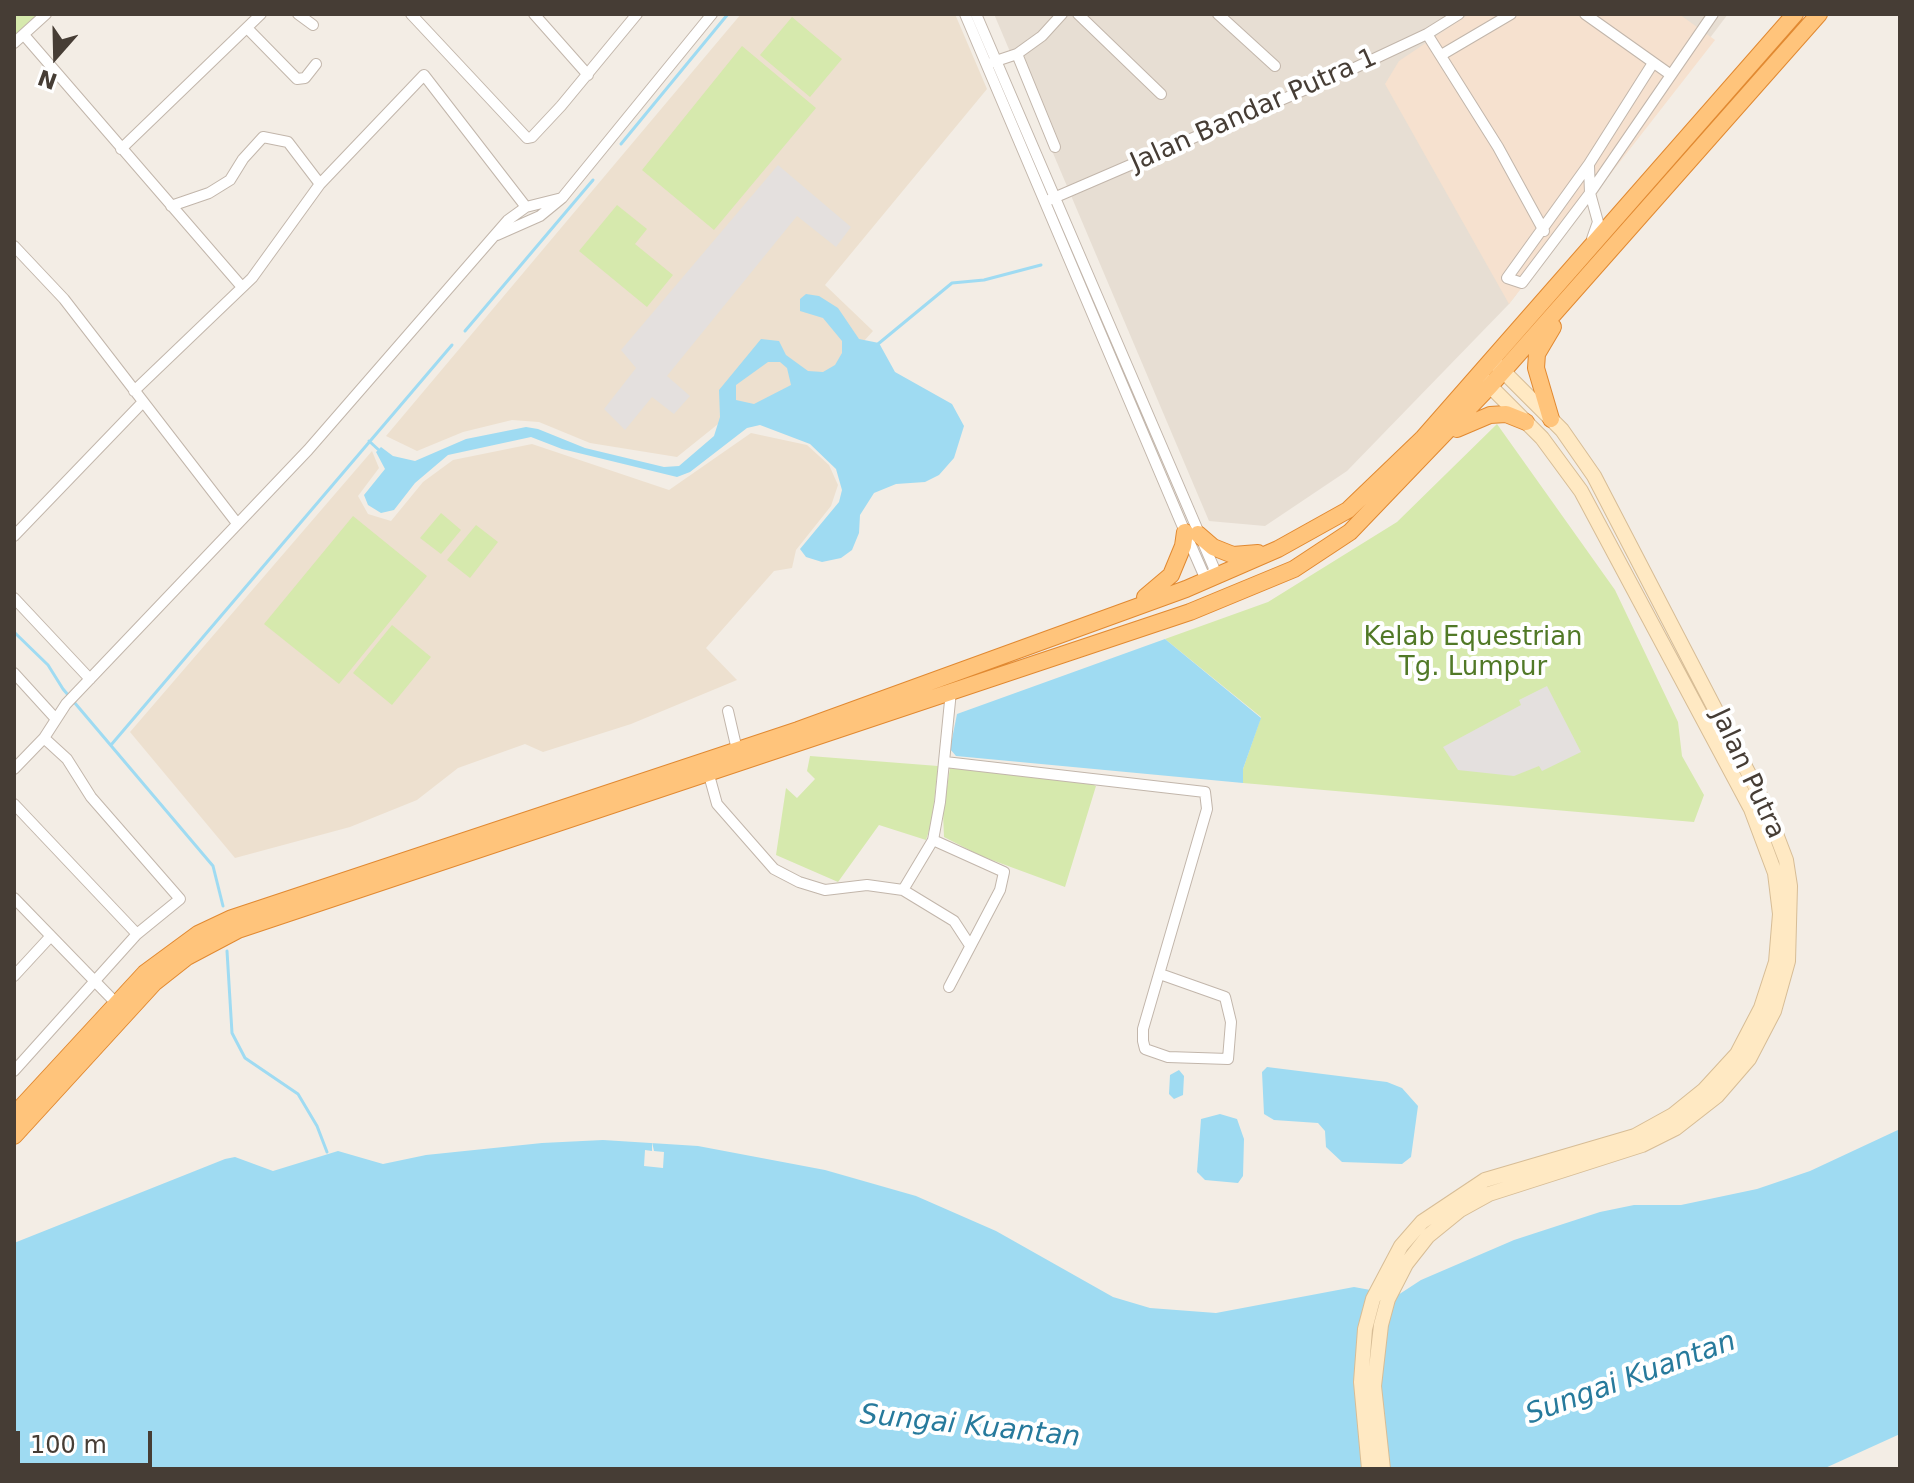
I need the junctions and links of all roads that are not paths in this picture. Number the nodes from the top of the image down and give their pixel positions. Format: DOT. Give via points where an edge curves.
graph roads {
  1 [pos="46,14"];
  2 [pos="261,14"];
  3 [pos="298,14"];
  4 [pos="411,14"];
  5 [pos="534,14"];
  6 [pos="637,14"];
  7 [pos="712,14"];
  8 [pos="965,14"];
  9 [pos="976,14"];
  10 [pos="1062,14"];
  11 [pos="1078,14"];
  12 [pos="1218,14"];
  13 [pos="1459,14"];
  14 [pos="1511,14"];
  15 [pos="1585,14"];
  16 [pos="1713,14"];
  17 [pos="1795,14"];
  18 [pos="1819,14"];
  19 [pos="1783,22"];
  20 [pos="313,25"];
  21 [pos="247,28"];
  22 [pos="1427,34"];
  23 [pos="24,35"];
  24 [pos="14,43"];
  25 [pos="1017,54"];
  26 [pos="1443,54"];
  27 [pos="992,63"];
  28 [pos="1653,63"];
  29 [pos="316,64"];
  30 [pos="1275,66"];
  31 [pos="588,75"];
  32 [pos="1671,75"];
  33 [pos="1161,94"];
  34 [pos="1055,147"];
  35 [pos="121,149"];
  36 [pos="1589,164"];
  37 [pos="320,184"];
  38 [pos="1590,193"];
  39 [pos="562,198"];
  40 [pos="1050,199"];
  41 [pos="171,206"];
  42 [pos="526,207"];
  43 [pos="1544,231"];
  44 [pos="495,236"];
  45 [pos="14,246"];
  46 [pos="1584,256"];
  47 [pos="242,287"];
  48 [pos="1577,288"];
  49 [pos="1497,366"];
  50 [pos="1485,380"];
  51 [pos="134,391"];
  52 [pos="142,403"];
  53 [pos="1551,419"];
  54 [pos="1526,422"];
  55 [pos="1436,443"];
  56 [pos="1362,519"];
  57 [pos="236,522"];
  58 [pos="16,529"];
  59 [pos="1192,533"];
  60 [pos="1278,549"];
  61 [pos="1211,578"];
  62 [pos="14,598"];
  63 [pos="1116,614"];
  64 [pos="1085,647"];
  65 [pos="14,673"];
  66 [pos="90,679"];
  67 [pos="951,691"];
  68 [pos="728,711"];
  69 [pos="55,718"];
  70 [pos="44,738"];
  71 [pos="737,750"];
  72 [pos="945,762"];
  73 [pos="14,769"];
  74 [pos="709,775"];
  75 [pos="14,804"];
  76 [pos="933,840"];
  77 [pos="903,890"];
  78 [pos="14,898"];
  79 [pos="235,924"];
  80 [pos="137,934"];
  81 [pos="50,937"];
  82 [pos="203,941"];
  83 [pos="969,944"];
  84 [pos="1160,974"];
  85 [pos="14,976"];
  86 [pos="95,983"];
  87 [pos="949,987"];
  88 [pos="115,1002"];
  89 [pos="14,1071"];
  90 [pos="14,1115"];
  91 [pos="14,1136"];
  92 [pos="1425,1229"];
  93 [pos="1369,1469"];
  94 [pos="1383,1469"];
  1 -- 23 [label="street"];
  2 -- 21 [label="street"];
  3 -- 20 [label="street"];
  4 -- 31 [label="street" via="527,138"];
  5 -- 31 [label="street"];
  6 -- 31 [label="street"];
  7 -- 39 [label="street"];
  8 -- 27 [label="street"];
  9 -- 27 [label="street"];
  10 -- 25 [label="street"];
  11 -- 33 [label="street"];
  12 -- 30 [label="street"];
  13 -- 22 [label="street, Jalan Bandar Putra 1"];
  14 -- 26 [label="street"];
  15 -- 28 [label="street"];
  16 -- 32 [label="street"];
  17 -- 19 [label="highway"];
  18 -- 48 [label="highway"];
  19 -- 46 [label="highway"];
  21 -- 29 [label="street" via="297,79 305,78"];
  21 -- 35 [label="street"];
  22 -- 26 [label="street"];
  22 -- 40 [label="street, Jalan Bandar Putra 1"];
  23 -- 24 [label="street"];
  23 -- 35 [label="street"];
  25 -- 27 [label="street"];
  25 -- 34 [label="street"];
  26 -- 43 [label="street"];
  27 -- 40 [label="street"];
  28 -- 32 [label="street"];
  28 -- 36 [label="street"];
  32 -- 38 [label="street"];
  35 -- 41 [label="street"];
  36 -- 38 [label="street"];
  36 -- 43 [label="street"];
  37 -- 41 [label="street" via="288,142 263,137 230,180"];
  37 -- 42 [label="street" via="424,75"];
  37 -- 47 [label="street"];
  38 -- 43 [label="street" via="1522,283 1507,278"];
  38 -- 46 [label="street" via="1598,222"];
  39 -- 42 [label="street"];
  39 -- 44 [label="street" via="540,216"];
  40 -- 59 [label="street"];
  41 -- 47 [label="street"];
  42 -- 44 [label="street"];
  44 -- 57 [label="street" via="308,450"];
  45 -- 51 [label="street" via="64,299"];
  46 -- 49 [label="highway"];
  47 -- 51 [label="street"];
  48 -- 49 [label="highway"];
  48 -- 53 [label="highway" via="1537,354 1538,381"];
  49 -- 50 [label="highway"];
  49 -- 53 [label="main road, Jalan Putra"];
  50 -- 54 [label="main road, Jalan Putra"];
  50 -- 55 [label="highway"];
  50 -- 60 [label="highway" via="1348,510"];
  51 -- 52 [label="street"];
  52 -- 57 [label="street"];
  52 -- 58 [label="street"];
  53 -- 92 [label="main road, Jalan Putra" via="1594,476 1765,805 1790,886 1788,961 1774,1011 1749,1059 1717,1096 1676,1128 1642,1145 1489,1194"];
  54 -- 55 [label="highway" via="1506,414 1490,415 1473,419"];
  54 -- 92 [label="main road, Jalan Putra" via="1581,491 1751,809 1775,873 1780,914 1776,962 1761,1008 1737,1054 1673,1115 1635,1136 1485,1180 1451,1199"];
  55 -- 56 [label="highway"];
  56 -- 61 [label="highway" via="1345,523 1289,560 1235,584"];
  56 -- 64 [label="highway" via="1294,569"];
  57 -- 66 [label="street"];
  59 -- 60 [label="highway" via="1233,555"];
  59 -- 61 [label="street" via="1203,573"];
  59 -- 63 [label="highway" via="1159,588"];
  60 -- 61 [label="highway"];
  61 -- 63 [label="highway"];
  61 -- 64 [label="highway" via="1202,595 1097,634"];
  62 -- 66 [label="street"];
  63 -- 71 [label="highway"];
  64 -- 67 [label="highway"];
  65 -- 69 [label="street"];
  66 -- 69 [label="street"];
  67 -- 72 [label="street"];
  67 -- 74 [label="highway"];
  68 -- 71 [label="street"];
  69 -- 70 [label="street"];
  70 -- 73 [label="street"];
  70 -- 80 [label="street" via="67,759 91,797 180,899"];
  71 -- 79 [label="highway"];
  72 -- 76 [label="street"];
  72 -- 84 [label="street" via="1205,792 1207,809"];
  74 -- 77 [label="street" via="723,813 782,874 825,890 867,885"];
  74 -- 79 [label="highway"];
  75 -- 80 [label="street"];
  76 -- 77 [label="street"];
  76 -- 83 [label="street" via="1004,872 1000,890"];
  77 -- 83 [label="street" via="954,921"];
  78 -- 81 [label="street"];
  79 -- 82 [label="highway"];
  80 -- 86 [label="street"];
  81 -- 85 [label="street"];
  81 -- 86 [label="street"];
  82 -- 88 [label="highway" via="153,966"];
  82 -- 91 [label="highway" via="137,999"];
  83 -- 87 [label="street"];
  84 -- 84 [label="street" via="1143,1029 1145,1049 1168,1057 1228,1059 1231,1022 1225,997"];
  86 -- 88 [label="street"];
  86 -- 89 [label="street"];
  88 -- 90 [label="highway"];
  92 -- 93 [label="main road, Jalan Putra" via="1385,1272 1365,1329 1361,1382"];
  92 -- 94 [label="main road, Jalan Putra" via="1388,1299 1381,1325 1374,1386"];
}
